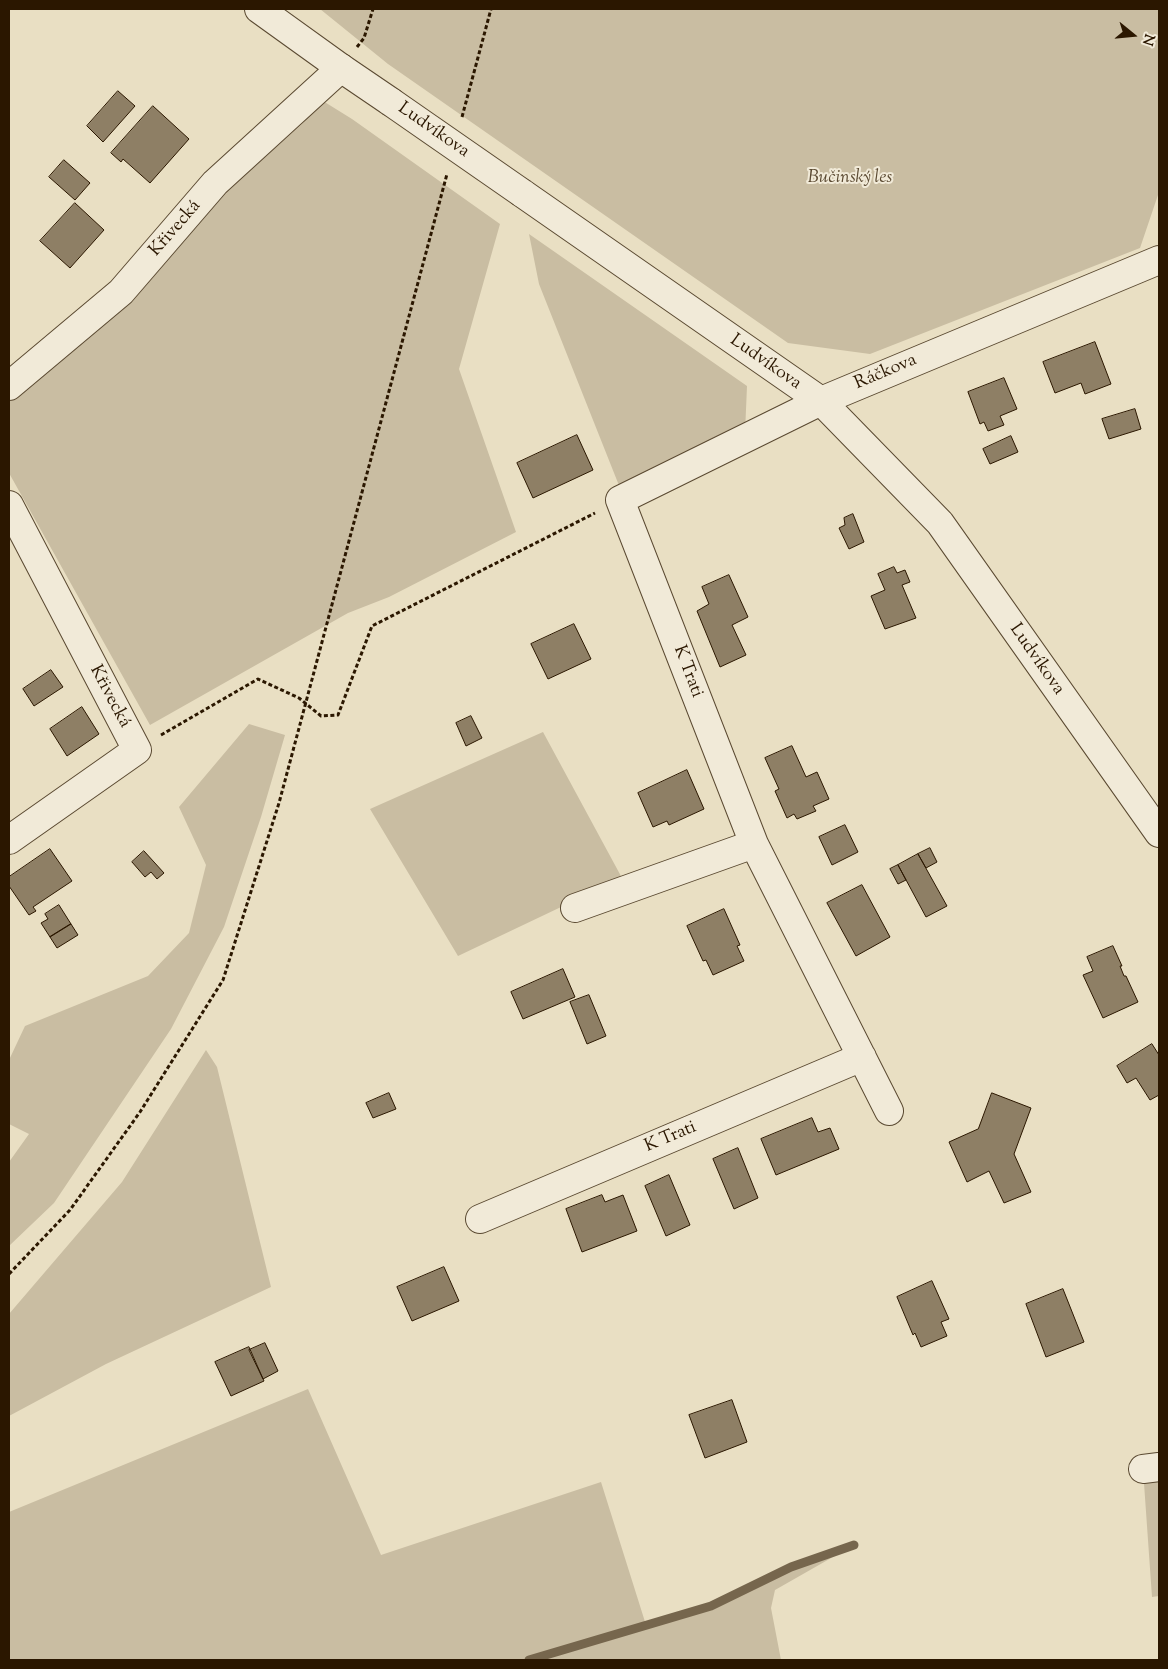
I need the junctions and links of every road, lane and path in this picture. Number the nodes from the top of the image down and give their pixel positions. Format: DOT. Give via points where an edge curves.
graph roads {
  1 [pos="259,9"];
  2 [pos="373,9"];
  3 [pos="491,9"];
  4 [pos="341,68"];
  5 [pos="461,122"];
  6 [pos="449,169"];
  7 [pos="1159,260"];
  8 [pos="9,386"];
  9 [pos="820,401"];
  10 [pos="620,500"];
  11 [pos="9,505"];
  12 [pos="305,702"];
  13 [pos="137,750"];
  14 [pos="1159,833"];
  15 [pos="9,840"];
  16 [pos="754,844"];
  17 [pos="575,908"];
  18 [pos="862,1057"];
  19 [pos="889,1111"];
  20 [pos="480,1219"];
  21 [pos="9,1274"];
  1 -- 4 [label="street, Ludvíkova"];
  2 -- 4 [label="path" via="364,38"];
  3 -- 5 [label="path"];
  4 -- 8 [label="street, Křivecká" via="215,183 122,292"];
  4 -- 9 [label="street, Ludvíkova, bridge"];
  6 -- 12 [label="path"];
  7 -- 9 [label="street, Ráčkova"];
  9 -- 10 [label="street, Ráčkova"];
  9 -- 14 [label="street, Ludvíkova" via="940,524"];
  10 -- 12 [label="path" via="372,626 338,715 321,716"];
  10 -- 16 [label="street, K Trati"];
  11 -- 13 [label="street, Křivecká"];
  12 -- 13 [label="path" via="258,679"];
  12 -- 21 [label="path" via="279,802 223,980 140,1112 70,1210"];
  13 -- 15 [label="street, Křivecká"];
  16 -- 17 [label="street"];
  16 -- 18 [label="street, K Trati"];
  18 -- 19 [label="street, K Trati"];
  18 -- 20 [label="street, K Trati"];
}
